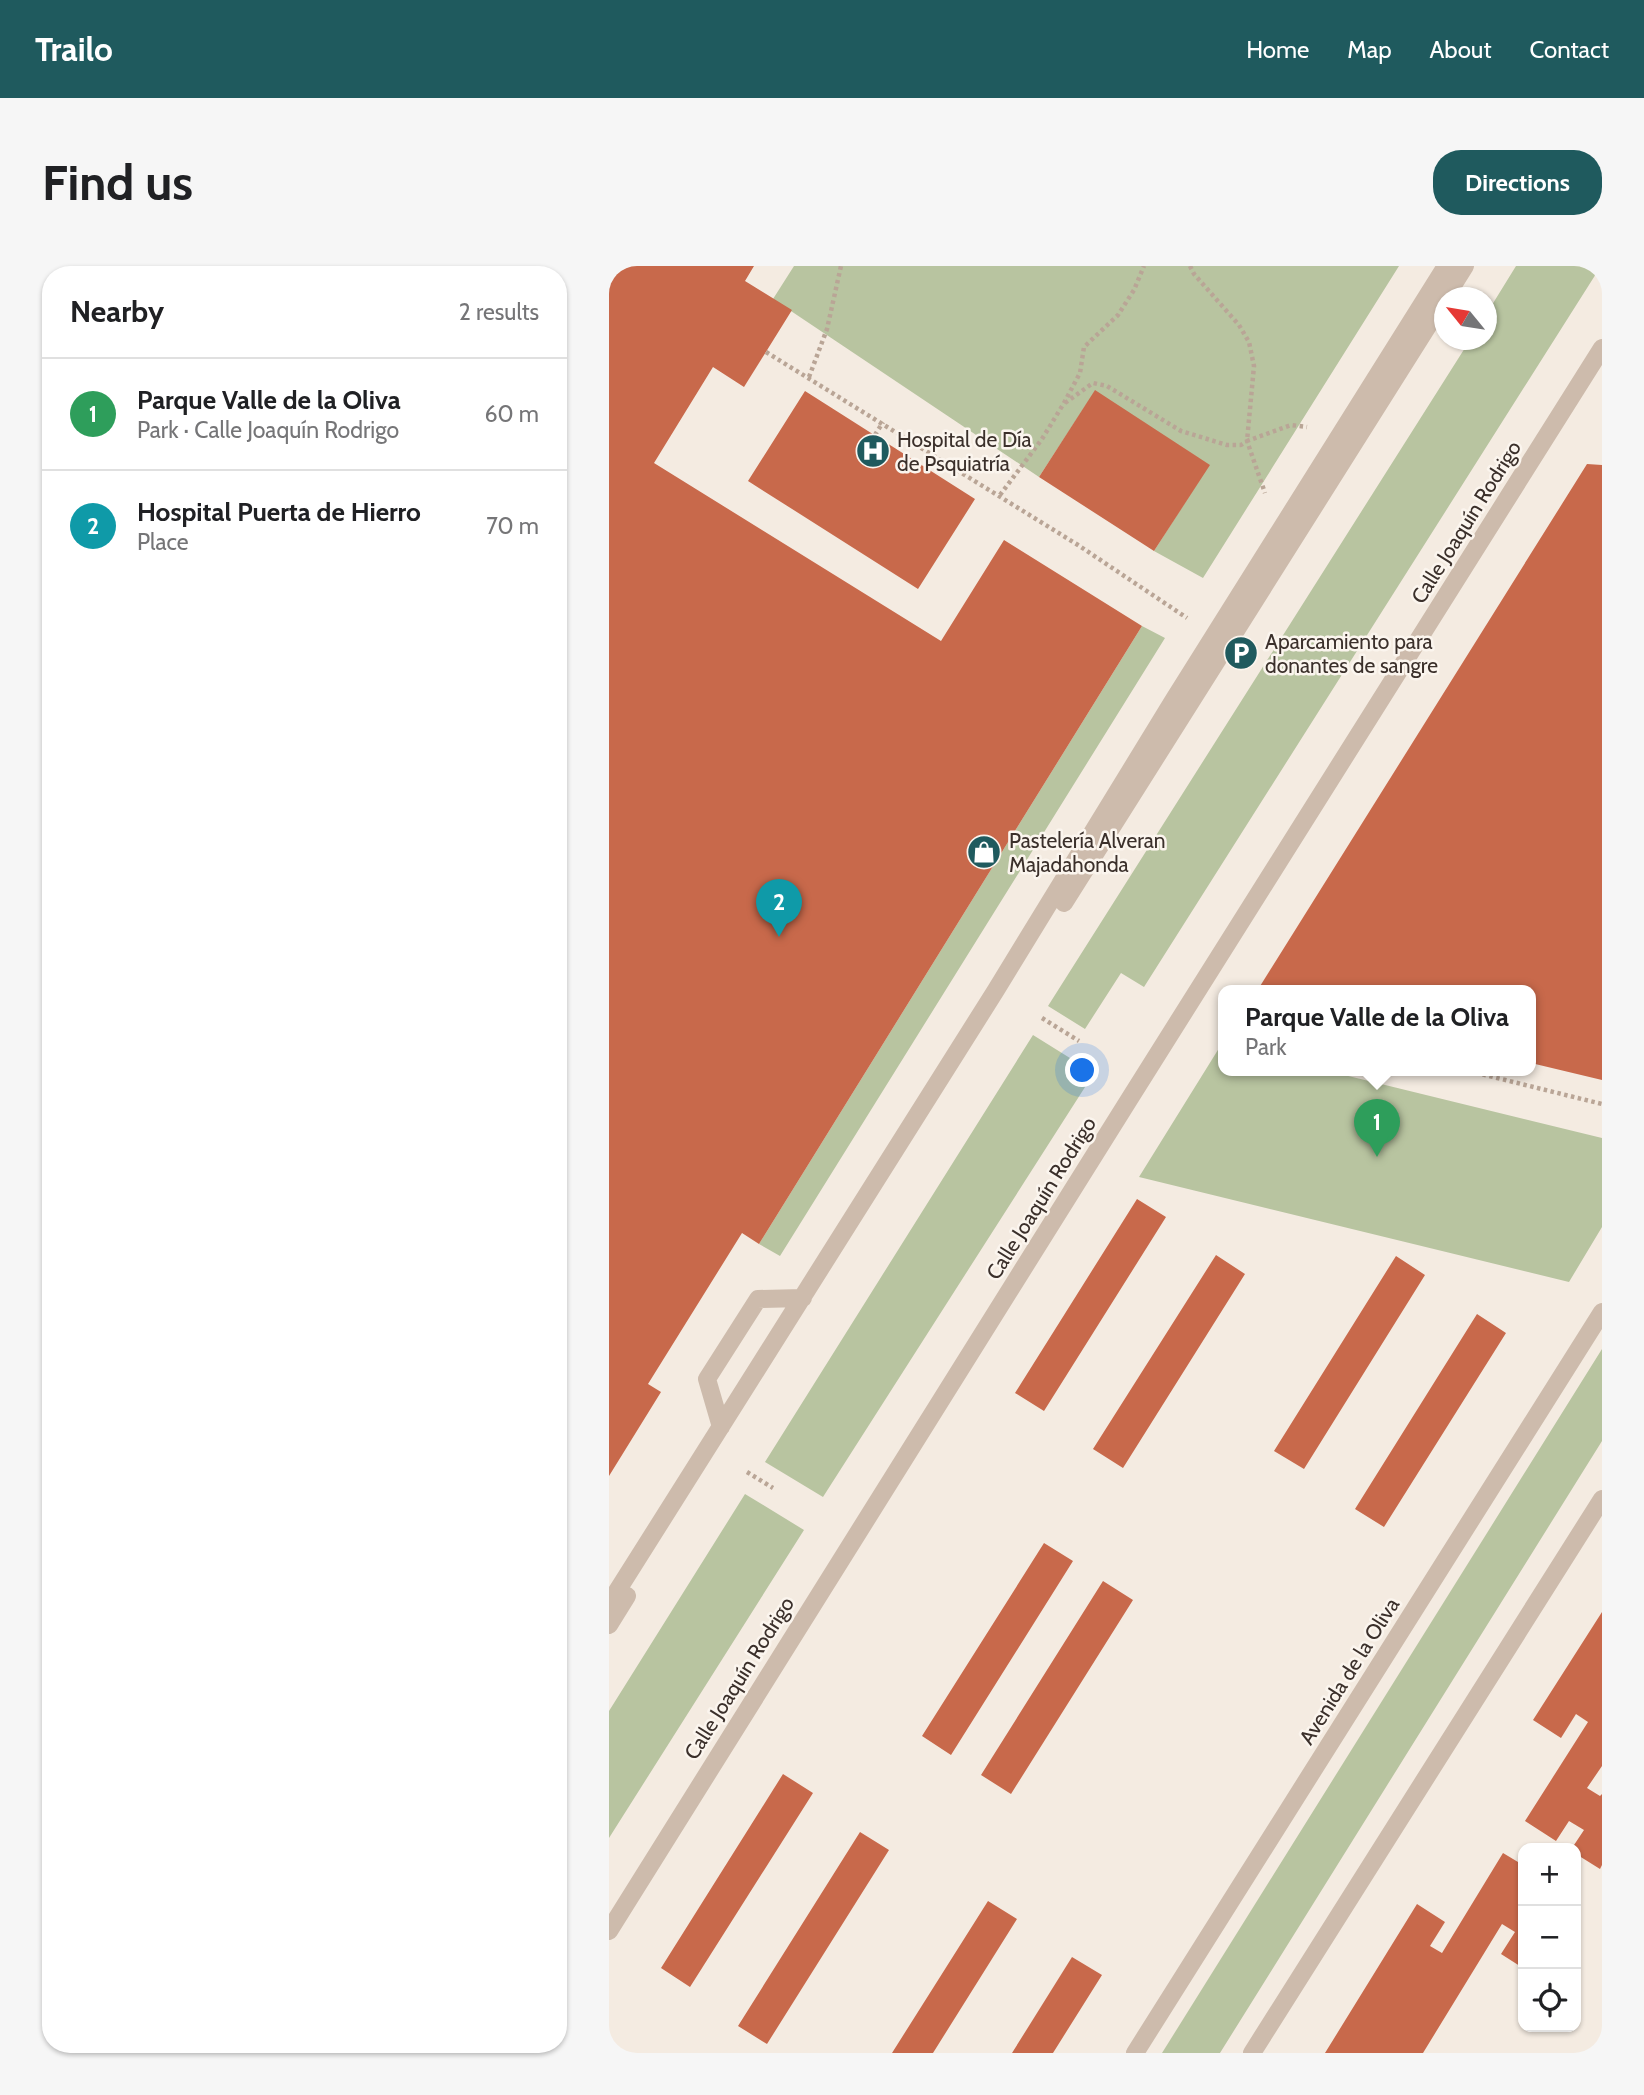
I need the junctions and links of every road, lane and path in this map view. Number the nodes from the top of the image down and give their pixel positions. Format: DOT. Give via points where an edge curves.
graph roads {
  1 [pos="841,266"];
  2 [pos="1145,266"];
  3 [pos="1190,266"];
  4 [pos="1446,266"];
  5 [pos="1465,266"];
  6 [pos="1452,287"];
  7 [pos="1434,315"];
  8 [pos="1602,348"];
  9 [pos="766,352"];
  10 [pos="809,377"];
  11 [pos="1064,403"];
  12 [pos="883,422"];
  13 [pos="1307,428"];
  14 [pos="875,435"];
  15 [pos="1247,441"];
  16 [pos="1265,493"];
  17 [pos="1000,495"];
  18 [pos="1187,618"];
  19 [pos="1042,1018"];
  20 [pos="1079,1041"];
  21 [pos="1489,1076"];
  22 [pos="1602,1104"];
  23 [pos="803,1298"];
  24 [pos="1602,1312"];
  25 [pos="721,1427"];
  26 [pos="747,1472"];
  27 [pos="773,1488"];
  28 [pos="1602,1499"];
  29 [pos="609,1604"];
  30 [pos="609,1625"];
  31 [pos="609,1931"];
  32 [pos="1135,2053"];
  33 [pos="1252,2053"];
  1 -- 10 [label="path" via="827,329"];
  2 -- 11 [label="path" via="1118,315 1084,346 1080,373"];
  3 -- 15 [label="path" via="1249,342 1254,366"];
  4 -- 23 [label="street"];
  5 -- 6 [label="street"];
  7 -- 30 [label="street"];
  8 -- 31 [label="street, Calle Joaquín Rodrigo"];
  9 -- 10 [label="path"];
  10 -- 12 [label="path"];
  11 -- 15 [label="path" via="1093,383 1107,386 1181,431 1227,445"];
  11 -- 17 [label="path"];
  12 -- 14 [label="path"];
  12 -- 17 [label="path"];
  13 -- 15 [label="path" via="1291,425"];
  15 -- 16 [label="path"];
  17 -- 18 [label="path"];
  19 -- 20 [label="path"];
  21 -- 22 [label="path"];
  23 -- 25 [label="street"];
  23 -- 25 [label="street" via="758,1299 707,1380"];
  24 -- 32 [label="street, Avenida de la Oliva"];
  25 -- 29 [label="street"];
  26 -- 27 [label="path"];
  28 -- 33 [label="street"];
}
